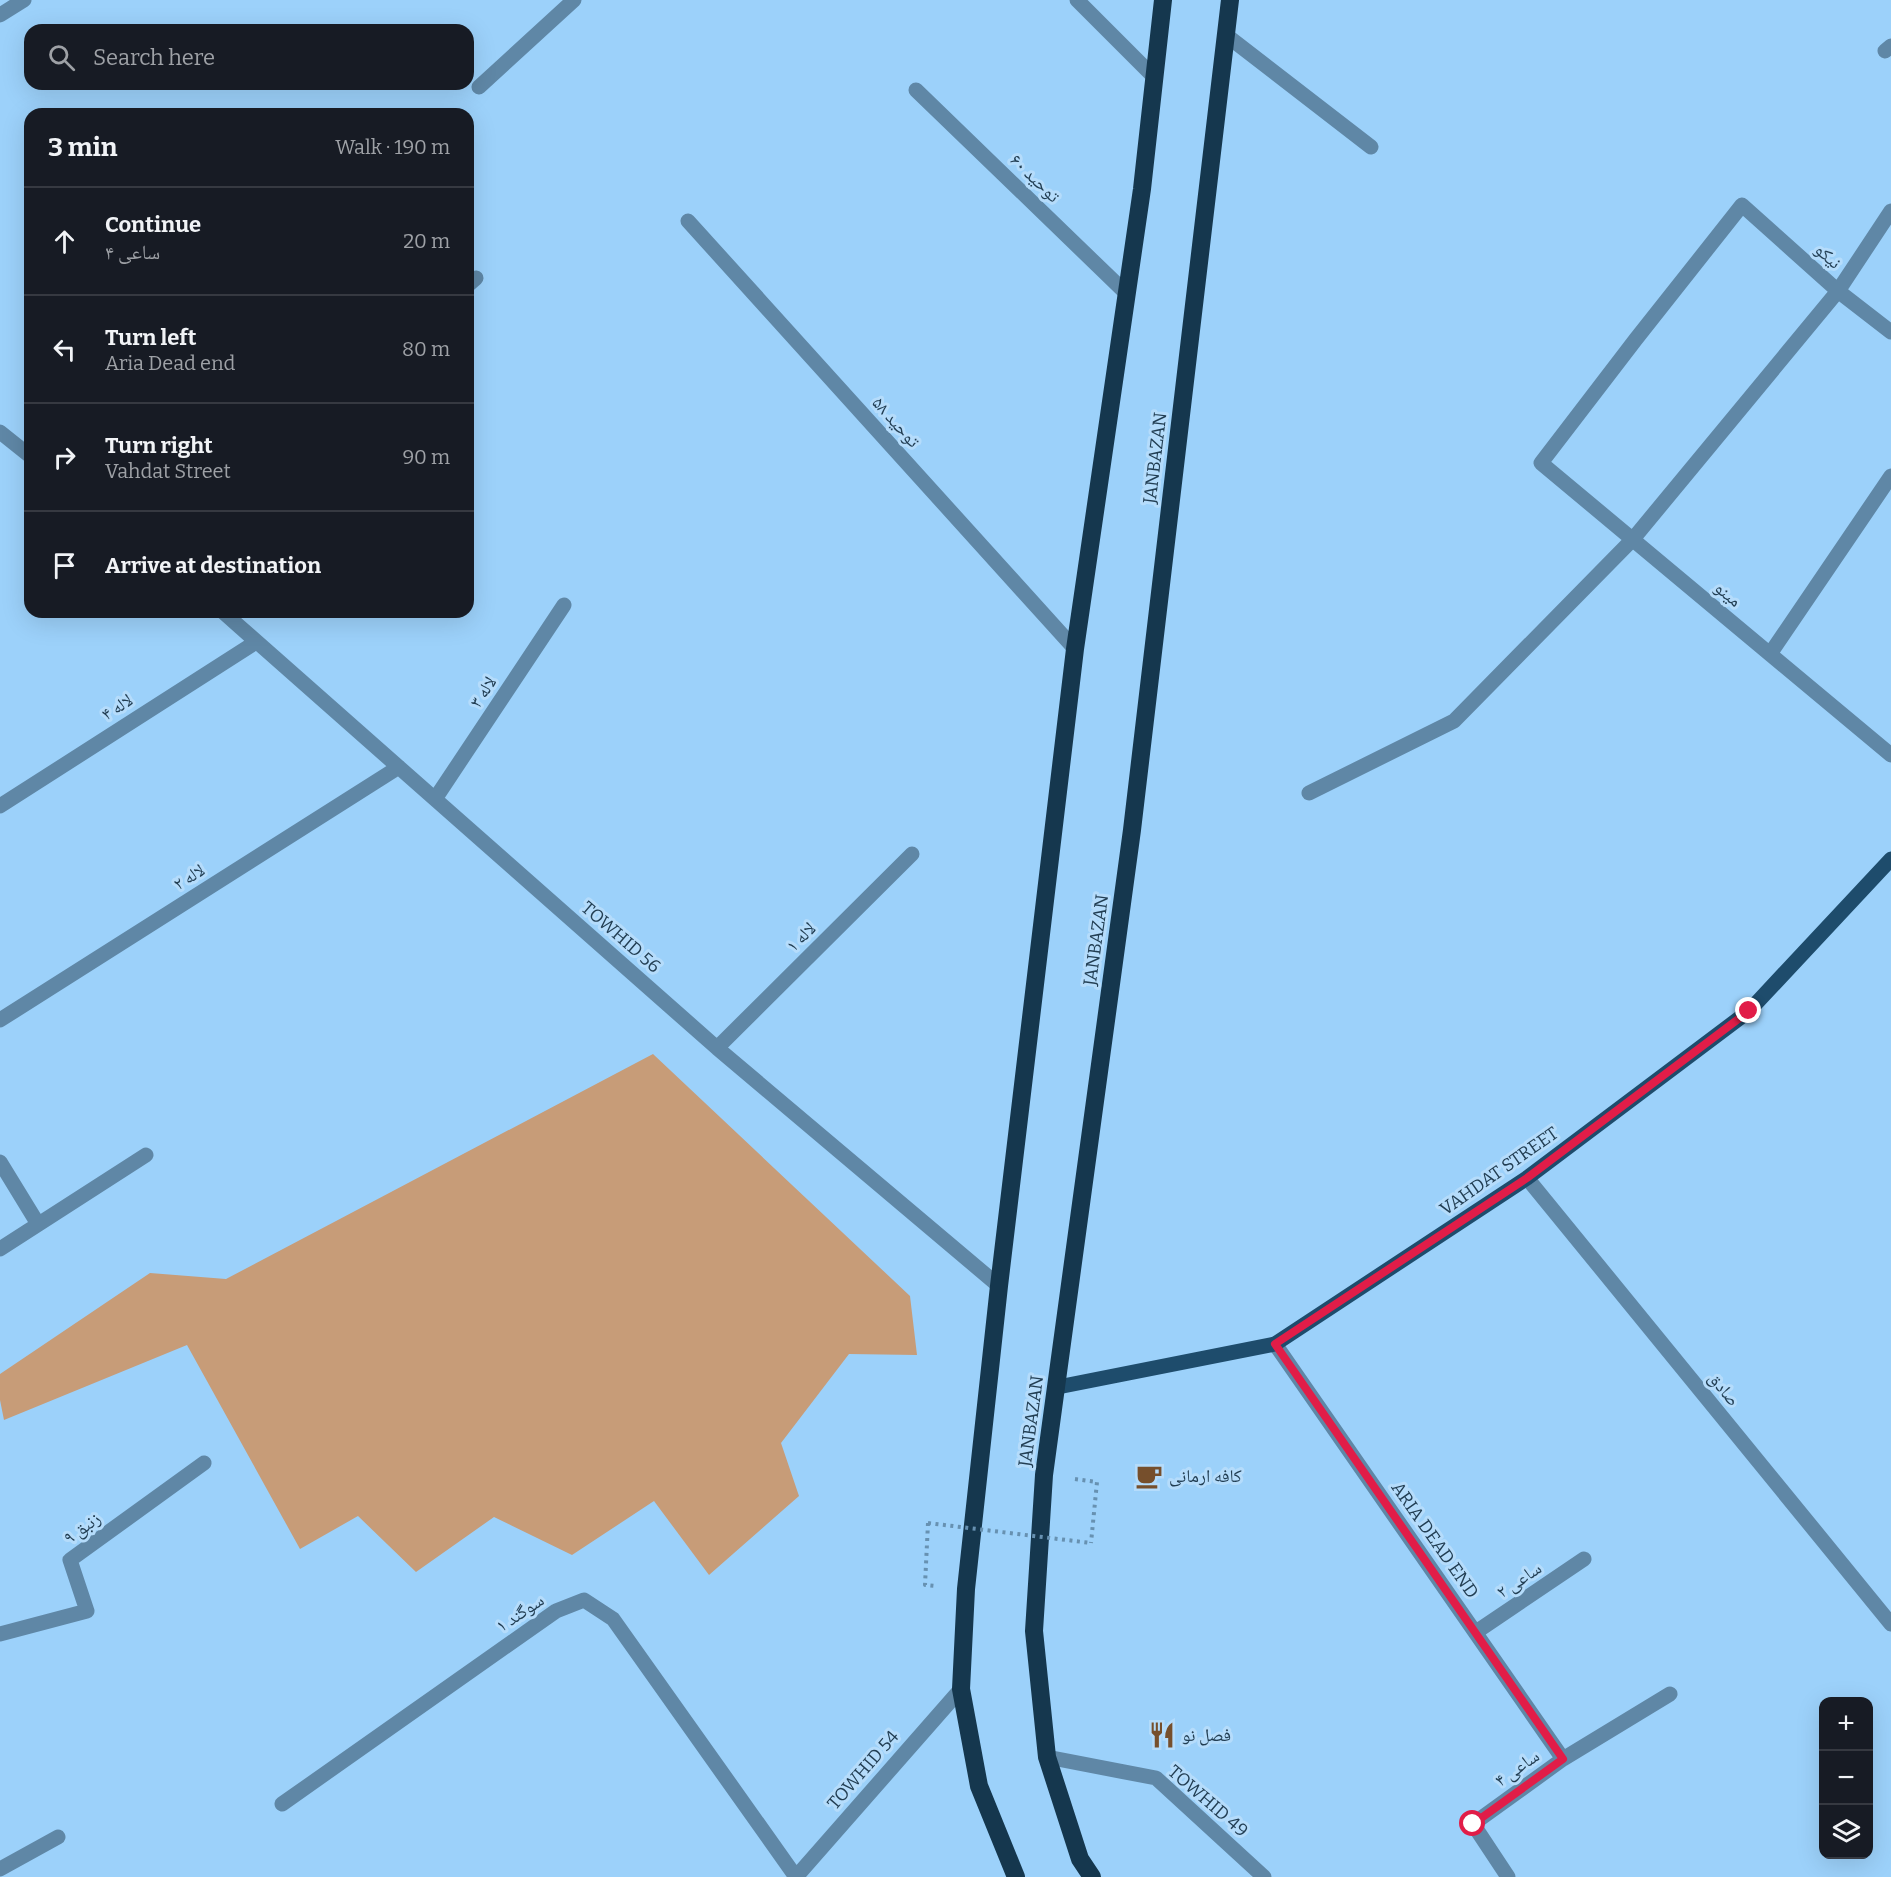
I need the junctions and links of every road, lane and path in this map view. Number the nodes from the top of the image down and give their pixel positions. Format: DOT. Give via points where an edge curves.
graph roads {
  1 [pos="24,0"];
  2 [pos="574,0"];
  3 [pos="1077,0"];
  4 [pos="1163,0"];
  5 [pos="1230,0"];
  6 [pos="0,15"];
  7 [pos="1226,34"];
  8 [pos="1154,77"];
  9 [pos="478,87"];
  10 [pos="916,90"];
  11 [pos="1371,147"];
  12 [pos="1891,211"];
  13 [pos="687,221"];
  14 [pos="1838,291"];
  15 [pos="1126,293"];
  16 [pos="1891,332"];
  17 [pos="0,432"];
  18 [pos="24,451"];
  19 [pos="1541,463"];
  20 [pos="1891,476"];
  21 [pos="1633,539"];
  22 [pos="564,605"];
  23 [pos="230,618"];
  24 [pos="256,642"];
  25 [pos="1075,649"];
  26 [pos="1770,654"];
  27 [pos="1891,754"];
  28 [pos="399,767"];
  29 [pos="1309,794"];
  30 [pos="435,800"];
  31 [pos="0,806"];
  32 [pos="912,854"];
  33 [pos="1891,859"];
  34 [pos="0,1020"];
  35 [pos="717,1048"];
  36 [pos="146,1155"];
  37 [pos="0,1162"];
  38 [pos="1527,1178"];
  39 [pos="38,1224"];
  40 [pos="0,1249"];
  41 [pos="999,1286"];
  42 [pos="1275,1344"];
  43 [pos="1058,1387"];
  44 [pos="204,1463"];
  45 [pos="1097,1482"];
  46 [pos="1584,1559"];
  47 [pos="925,1585"];
  48 [pos="1891,1624"];
  49 [pos="1476,1632"];
  50 [pos="0,1634"];
  51 [pos="961,1689"];
  52 [pos="1670,1694"];
  53 [pos="1047,1757"];
  54 [pos="1563,1759"];
  55 [pos="282,1804"];
  56 [pos="58,1837"];
  57 [pos="0,1869"];
  58 [pos="796,1877"];
  59 [pos="1016,1877"];
  60 [pos="1092,1877"];
  61 [pos="1264,1877"];
  62 [pos="1508,1877"];
  1 -- 6 [label="street"];
  2 -- 9 [label="street"];
  3 -- 8 [label="street"];
  4 -- 8 [label="highway"];
  5 -- 7 [label="highway, JANBAZAN"];
  7 -- 11 [label="street"];
  7 -- 43 [label="highway, JANBAZAN" via="1132,830"];
  8 -- 15 [label="highway"];
  10 -- 15 [label="street, توحید ۶۰"];
  12 -- 14 [label="street"];
  13 -- 25 [label="street, توحید ۵۸"];
  14 -- 16 [label="street, نیکو"];
  14 -- 19 [label="street, نیکو" via="1742,206"];
  14 -- 21 [label="street"];
  15 -- 25 [label="highway"];
  17 -- 18 [label="street"];
  19 -- 21 [label="street, مینو"];
  20 -- 26 [label="street"];
  21 -- 26 [label="street, مینو"];
  21 -- 29 [label="street" via="1454,721"];
  22 -- 30 [label="street, لاله ۳"];
  23 -- 24 [label="street, TOWHID 56"];
  24 -- 28 [label="street, TOWHID 56"];
  24 -- 31 [label="street, لاله ۴"];
  25 -- 41 [label="highway"];
  26 -- 27 [label="street, مینو"];
  28 -- 30 [label="street, TOWHID 56"];
  28 -- 34 [label="street, لاله ۲"];
  30 -- 35 [label="street, TOWHID 56"];
  32 -- 35 [label="street, لاله ۱"];
  33 -- 38 [label="main road, VAHDAT STREET" via="1749,1011"];
  35 -- 41 [label="street, TOWHID 56"];
  36 -- 39 [label="street"];
  37 -- 39 [label="street"];
  38 -- 42 [label="main road, VAHDAT STREET"];
  38 -- 48 [label="street, صادق"];
  39 -- 40 [label="street"];
  41 -- 51 [label="highway" via="966,1589"];
  42 -- 43 [label="main road, VAHDAT STREET"];
  42 -- 49 [label="street, ARIA DEAD END"];
  43 -- 53 [label="highway, JANBAZAN" via="1044,1476 1034,1631"];
  44 -- 50 [label="street, زنبق ۹" via="70,1560 87,1611"];
  45 -- 47 [label="path, bridge" via="1091,1543 928,1524"];
  46 -- 49 [label="street, ساعی ۲"];
  49 -- 54 [label="street, ARIA DEAD END"];
  51 -- 58 [label="street, TOWHID 54"];
  51 -- 59 [label="highway" via="979,1786"];
  52 -- 54 [label="street, ساعی ۴"];
  53 -- 60 [label="highway, JANBAZAN" via="1080,1859"];
  53 -- 61 [label="street, TOWHID 49" via="1156,1778"];
  54 -- 62 [label="street, ساعی ۴" via="1473,1824"];
  55 -- 58 [label="street, سوگند ۱" via="556,1611 584,1600 613,1619"];
  56 -- 57 [label="street"];
}
